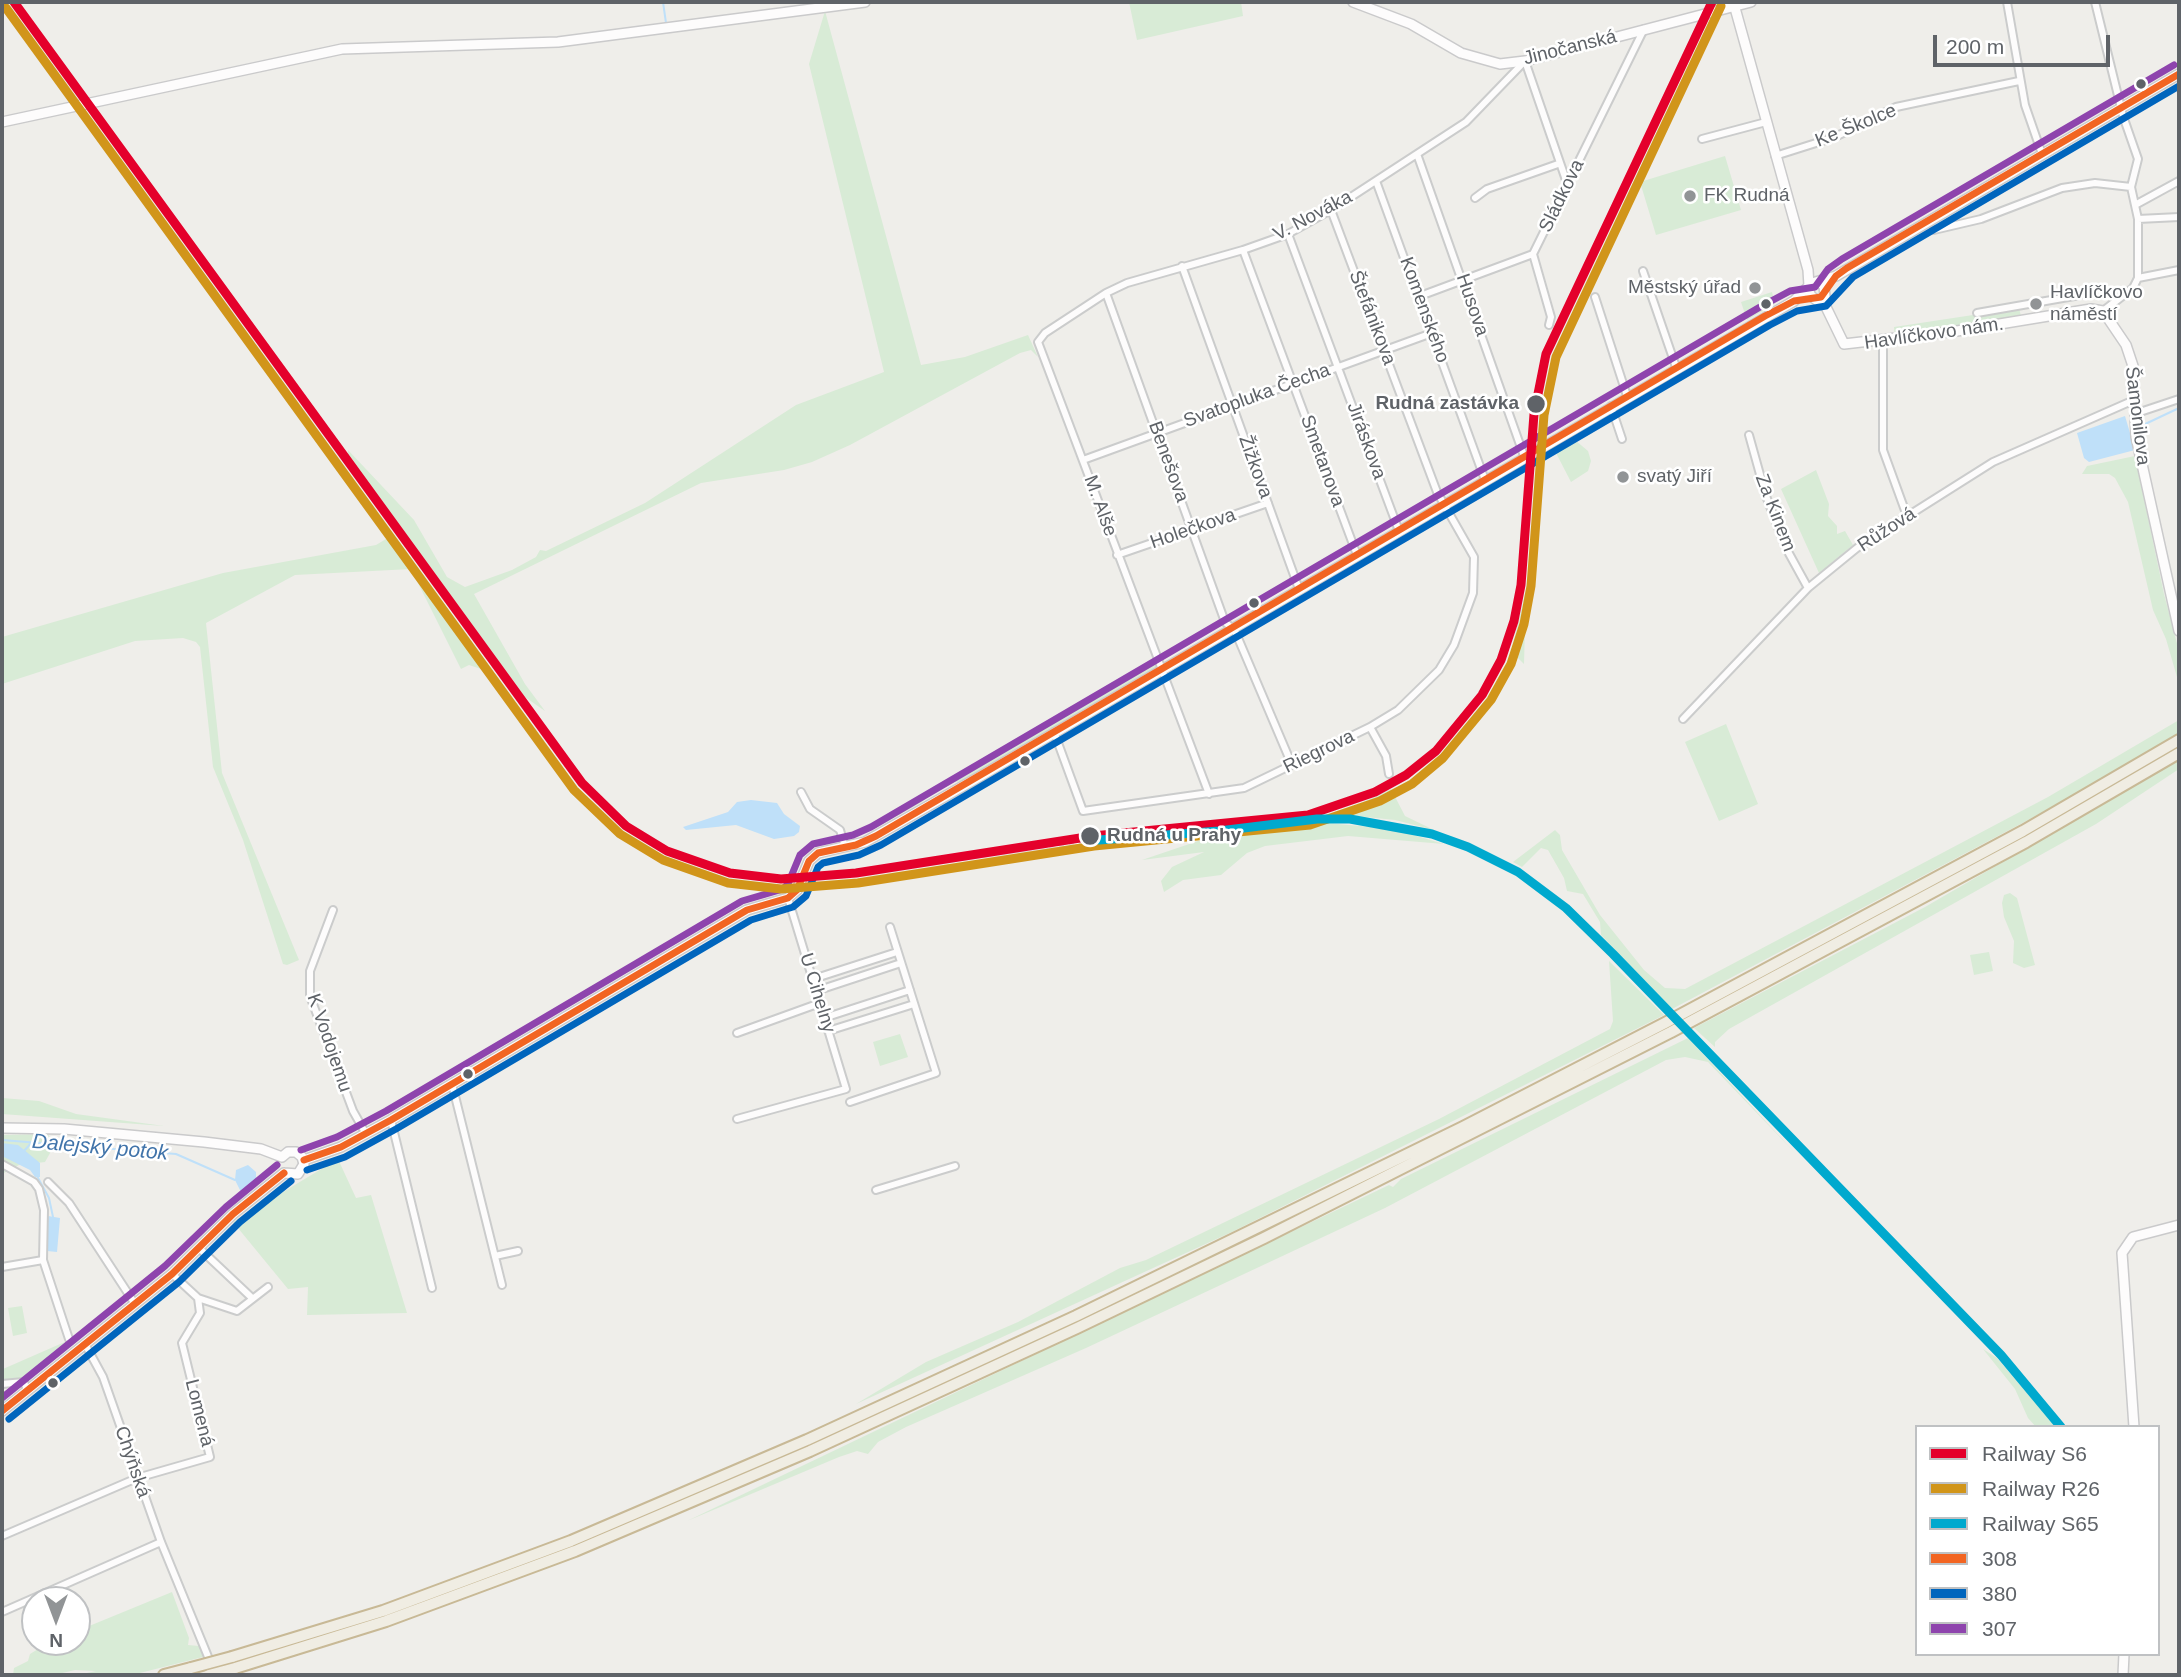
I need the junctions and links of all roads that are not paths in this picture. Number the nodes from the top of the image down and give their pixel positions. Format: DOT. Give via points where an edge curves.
graph roads {
  1 [pos="864,2"];
  2 [pos="1353,2"];
  3 [pos="1751,2"];
  4 [pos="2007,2"];
  5 [pos="2095,2"];
  6 [pos="1735,8"];
  7 [pos="1644,29"];
  8 [pos="1525,61"];
  9 [pos="2179,74"];
  10 [pos="2020,81"];
  11 [pos="2121,107"];
  12 [pos="2,122"];
  13 [pos="1766,122"];
  14 [pos="1702,139"];
  15 [pos="1417,154"];
  16 [pos="2042,154"];
  17 [pos="1775,156"];
  18 [pos="1558,164"];
  19 [pos="1376,181"];
  20 [pos="2179,181"];
  21 [pos="1567,183"];
  22 [pos="2131,187"];
  23 [pos="1475,198"];
  24 [pos="2135,205"];
  25 [pos="1331,210"];
  26 [pos="1940,214"];
  27 [pos="2179,217"];
  28 [pos="2138,219"];
  29 [pos="1947,226"];
  30 [pos="1934,230"];
  31 [pos="1288,234"];
  32 [pos="1244,250"];
  33 [pos="1533,254"];
  34 [pos="1182,266"];
  35 [pos="2179,270"];
  36 [pos="1643,271"];
  37 [pos="2138,278"];
  38 [pos="1463,279"];
  39 [pos="1816,290"];
  40 [pos="1106,293"];
  41 [pos="2080,295"];
  42 [pos="1420,296"];
  43 [pos="1595,297"];
  44 [pos="2021,305"];
  45 [pos="2104,311"];
  46 [pos="1977,313"];
  47 [pos="2024,321"];
  48 [pos="1549,325"];
  49 [pos="1432,333"];
  50 [pos="1883,341"];
  51 [pos="1038,342"];
  52 [pos="1384,350"];
  53 [pos="1339,366"];
  54 [pos="1676,367"];
  55 [pos="1293,383"];
  56 [pos="1627,396"];
  57 [pos="2179,399"];
  58 [pos="2134,400"];
  59 [pos="1611,405"];
  60 [pos="1232,406"];
  61 [pos="2134,414"];
  62 [pos="1157,432"];
  63 [pos="1749,435"];
  64 [pos="1622,439"];
  65 [pos="1524,456"];
  66 [pos="1083,460"];
  67 [pos="1485,480"];
  68 [pos="1268,503"];
  69 [pos="1444,504"];
  70 [pos="1907,516"];
  71 [pos="1193,529"];
  72 [pos="1399,531"];
  73 [pos="1117,555"];
  74 [pos="1357,555"];
  75 [pos="1808,588"];
  76 [pos="1299,589"];
  77 [pos="1231,628"];
  78 [pos="2179,631"];
  79 [pos="1160,670"];
  80 [pos="1683,719"];
  81 [pos="1370,727"];
  82 [pos="1055,732"];
  83 [pos="2179,740"];
  84 [pos="2179,753"];
  85 [pos="1292,765"];
  86 [pos="1389,774"];
  87 [pos="801,792"];
  88 [pos="1209,794"];
  89 [pos="845,847"];
  90 [pos="788,898"];
  91 [pos="333,910"];
  92 [pos="890,927"];
  93 [pos="897,952"];
  94 [pos="901,963"];
  95 [pos="813,979"];
  96 [pos="910,990"];
  97 [pos="816,991"];
  98 [pos="820,1003"];
  99 [pos="914,1004"];
  100 [pos="824,1018"];
  101 [pos="828,1031"];
  102 [pos="737,1032"];
  103 [pos="452,1084"];
  104 [pos="850,1102"];
  105 [pos="737,1119"];
  106 [pos="391,1120"];
  107 [pos="2,1128"];
  108 [pos="366,1134"];
  109 [pos="282,1157"];
  110 [pos="304,1160"];
  111 [pos="2,1164"];
  112 [pos="955,1166"];
  113 [pos="284,1172"];
  114 [pos="48,1182"];
  115 [pos="876,1190"];
  116 [pos="2179,1225"];
  117 [pos="199,1248"];
  118 [pos="518,1251"];
  119 [pos="495,1256"];
  120 [pos="43,1260"];
  121 [pos="2,1267"];
  122 [pos="172,1274"];
  123 [pos="502,1284"];
  124 [pos="268,1287"];
  125 [pos="432,1288"];
  126 [pos="198,1298"];
  127 [pos="252,1298"];
  128 [pos="135,1304"];
  129 [pos="69,1339"];
  130 [pos="85,1344"];
  131 [pos="2,1384"];
  132 [pos="27,1390"];
  133 [pos="2,1411"];
  134 [pos="2134,1425"];
  135 [pos="137,1478"];
  136 [pos="2,1536"];
  137 [pos="161,1542"];
  138 [pos="2,1612"];
  139 [pos="2124,1656"];
  140 [pos="234,1662"];
  141 [pos="164,1675"];
  142 [pos="209,1675"];
  143 [pos="216,1675"];
  144 [pos="2123,1675"];
  1 -- 12 [label="street" via="558,42 342,49"];
  2 -- 8 [label="street, Jinočanská" via="1410,24 1481,61"];
  3 -- 6 [label="street, Jinočanská"];
  4 -- 10 [label="street"];
  5 -- 11 [label="street"];
  6 -- 7 [label="street, Jinočanská"];
  6 -- 13 [label="street"];
  7 -- 8 [label="street, Jinočanská"];
  7 -- 21 [label="street, Sládkova"];
  8 -- 15 [label="street, V. Nováka" via="1466,122"];
  8 -- 18 [label="street"];
  9 -- 11 [label="street"];
  10 -- 16 [label="street"];
  10 -- 17 [label="street, Ke Školce" via="1896,107 1835,137"];
  11 -- 16 [label="street"];
  11 -- 22 [label="street" via="2138,159"];
  13 -- 14 [label="street"];
  13 -- 17 [label="street"];
  15 -- 19 [label="street, V. Nováka"];
  15 -- 38 [label="street, Husova"];
  16 -- 26 [label="street"];
  17 -- 39 [label="street"];
  18 -- 21 [label="street"];
  18 -- 23 [label="street" via="1487,189"];
  19 -- 25 [label="street, V. Nováka"];
  19 -- 42 [label="street, Komenského"];
  20 -- 24 [label="street"];
  21 -- 33 [label="street, Sládkova"];
  22 -- 24 [label="street"];
  22 -- 29 [label="street" via="2095,183 2062,188 1982,219"];
  24 -- 28 [label="street"];
  25 -- 31 [label="street, V. Nováka"];
  25 -- 52 [label="street, Štefánikova"];
  26 -- 29 [label="street"];
  26 -- 39 [label="street"];
  27 -- 28 [label="street"];
  28 -- 37 [label="street"];
  29 -- 30 [label="street"];
  31 -- 32 [label="street, V. Nováka"];
  31 -- 53 [label="street, Jiráskova"];
  32 -- 34 [label="street, V. Nováka"];
  32 -- 55 [label="street, Smetanova"];
  33 -- 38 [label="street, Sládkova"];
  33 -- 48 [label="street" via="1551,317"];
  34 -- 40 [label="street, V. Nováka"];
  34 -- 60 [label="street, Žižkova"];
  35 -- 37 [label="street"];
  36 -- 54 [label="street"];
  37 -- 45 [label="street" via="2133,288"];
  38 -- 42 [label="street, Sládkova"];
  38 -- 65 [label="street, Husova"];
  39 -- 50 [label="street, Havlíčkovo nám." via="1844,344"];
  39 -- 54 [label="street"];
  40 -- 51 [label="street, V. Nováka"];
  40 -- 62 [label="street, Benešova"];
  41 -- 44 [label="street, Havlíčkovo nám."];
  42 -- 49 [label="street, Komenského"];
  43 -- 56 [label="street"];
  44 -- 46 [label="street, Havlíčkovo nám."];
  44 -- 47 [label="street, Havlíčkovo nám."];
  45 -- 47 [label="street, Havlíčkovo nám." via="2091,309"];
  45 -- 58 [label="street, Šamonilova" via="2126,345 2133,366"];
  47 -- 50 [label="street, Havlíčkovo nám."];
  49 -- 52 [label="street, Svatopluka Čecha"];
  49 -- 67 [label="street, Komenského"];
  50 -- 70 [label="street" via="1883,450"];
  51 -- 66 [label="street, M. Alše"];
  52 -- 53 [label="street, Svatopluka Čecha"];
  52 -- 69 [label="street, Štefánikova"];
  53 -- 55 [label="street, Svatopluka Čecha"];
  53 -- 72 [label="street, Jiráskova"];
  54 -- 56 [label="street"];
  55 -- 60 [label="street, Svatopluka Čecha"];
  55 -- 74 [label="street, Smetanova"];
  56 -- 59 [label="street"];
  57 -- 61 [label="street"];
  58 -- 61 [label="street, Šamonilova"];
  58 -- 70 [label="street, Růžová" via="1993,463"];
  59 -- 64 [label="street"];
  59 -- 65 [label="street"];
  60 -- 62 [label="street, Svatopluka Čecha"];
  60 -- 68 [label="street, Žižkova"];
  61 -- 78 [label="street, Šamonilova"];
  62 -- 66 [label="street, Svatopluka Čecha"];
  62 -- 71 [label="street, Benešova"];
  63 -- 75 [label="street, Za Kinem" via="1781,535"];
  65 -- 67 [label="street"];
  66 -- 73 [label="street, M. Alše"];
  67 -- 69 [label="street"];
  68 -- 71 [label="street, Holečkova"];
  68 -- 76 [label="street, Žižkova"];
  69 -- 72 [label="street"];
  69 -- 81 [label="street, Riegrova" via="1474,557 1473,593 1466,619 1439,670 1420,692"];
  70 -- 75 [label="street, Růžová" via="1857,548"];
  71 -- 73 [label="street, Holečkova"];
  71 -- 77 [label="street, Benešova"];
  72 -- 74 [label="street"];
  73 -- 79 [label="street, M. Alše"];
  74 -- 76 [label="street"];
  75 -- 80 [label="street, Růžová"];
  76 -- 77 [label="street"];
  77 -- 79 [label="street"];
  77 -- 85 [label="street, Benešova"];
  79 -- 82 [label="street"];
  79 -- 88 [label="street, M. Alše"];
  81 -- 85 [label="street, Riegrova"];
  81 -- 86 [label="street" via="1386,756"];
  82 -- 88 [label="street, Riegrova" via="1083,811"];
  82 -- 89 [label="street" via="876,836"];
  83 -- 140 [label="highway" via="2023,831 1653,1029 1452,1133 1076,1316 807,1440 571,1541"];
  84 -- 140 [label="highway" via="2026,842 1659,1039 1077,1328 810,1451 575,1551 386,1621"];
  85 -- 88 [label="street, Riegrova" via="1244,788"];
  87 -- 89 [label="street" via="810,809 840,830"];
  89 -- 90 [label="street" via="818,853 809,861"];
  90 -- 95 [label="street, U Cihelny"];
  90 -- 103 [label="street" via="747,910"];
  91 -- 108 [label="street, K Vodojemu" via="310,971 310,996"];
  92 -- 93 [label="street"];
  93 -- 94 [label="street"];
  93 -- 95 [label="street"];
  94 -- 96 [label="street"];
  94 -- 97 [label="street"];
  95 -- 97 [label="street, U Cihelny"];
  96 -- 99 [label="street"];
  96 -- 100 [label="street"];
  97 -- 98 [label="street, U Cihelny"];
  98 -- 100 [label="street, U Cihelny"];
  98 -- 102 [label="street"];
  99 -- 101 [label="street"];
  99 -- 104 [label="street" via="936,1073"];
  100 -- 101 [label="street, U Cihelny"];
  101 -- 105 [label="street, U Cihelny" via="846,1088"];
  103 -- 106 [label="street"];
  103 -- 119 [label="street"];
  106 -- 108 [label="street"];
  106 -- 125 [label="street"];
  107 -- 109 [label="street" via="204,1142 261,1149"];
  108 -- 110 [label="street"];
  109 -- 110 [label="street" via="292,1151"];
  109 -- 113 [label="street"];
  110 -- 113 [label="street" via="298,1174"];
  111 -- 120 [label="street" via="39,1189 44,1210"];
  112 -- 115 [label="street"];
  113 -- 117 [label="street"];
  114 -- 128 [label="street" via="69,1203"];
  116 -- 134 [label="street" via="2133,1237 2122,1253"];
  117 -- 122 [label="street"];
  117 -- 127 [label="street"];
  118 -- 119 [label="street"];
  119 -- 123 [label="street"];
  120 -- 121 [label="street"];
  120 -- 129 [label="street"];
  122 -- 126 [label="street"];
  122 -- 128 [label="street"];
  124 -- 127 [label="street"];
  126 -- 127 [label="street" via="237,1311"];
  126 -- 135 [label="street, Lomená" via="200,1313 182,1343 210,1457"];
  128 -- 130 [label="street"];
  130 -- 132 [label="street"];
  130 -- 135 [label="street, Chýňská" via="103,1377"];
  131 -- 132 [label="street" via="24,1382"];
  132 -- 133 [label="street"];
  135 -- 136 [label="street"];
  135 -- 137 [label="street, Chýňská"];
  137 -- 138 [label="street"];
  137 -- 143 [label="street, Chýňská"];
  139 -- 144 [label="street"];
  140 -- 141 [label="highway, bridge"];
  140 -- 142 [label="highway, bridge"];
}
